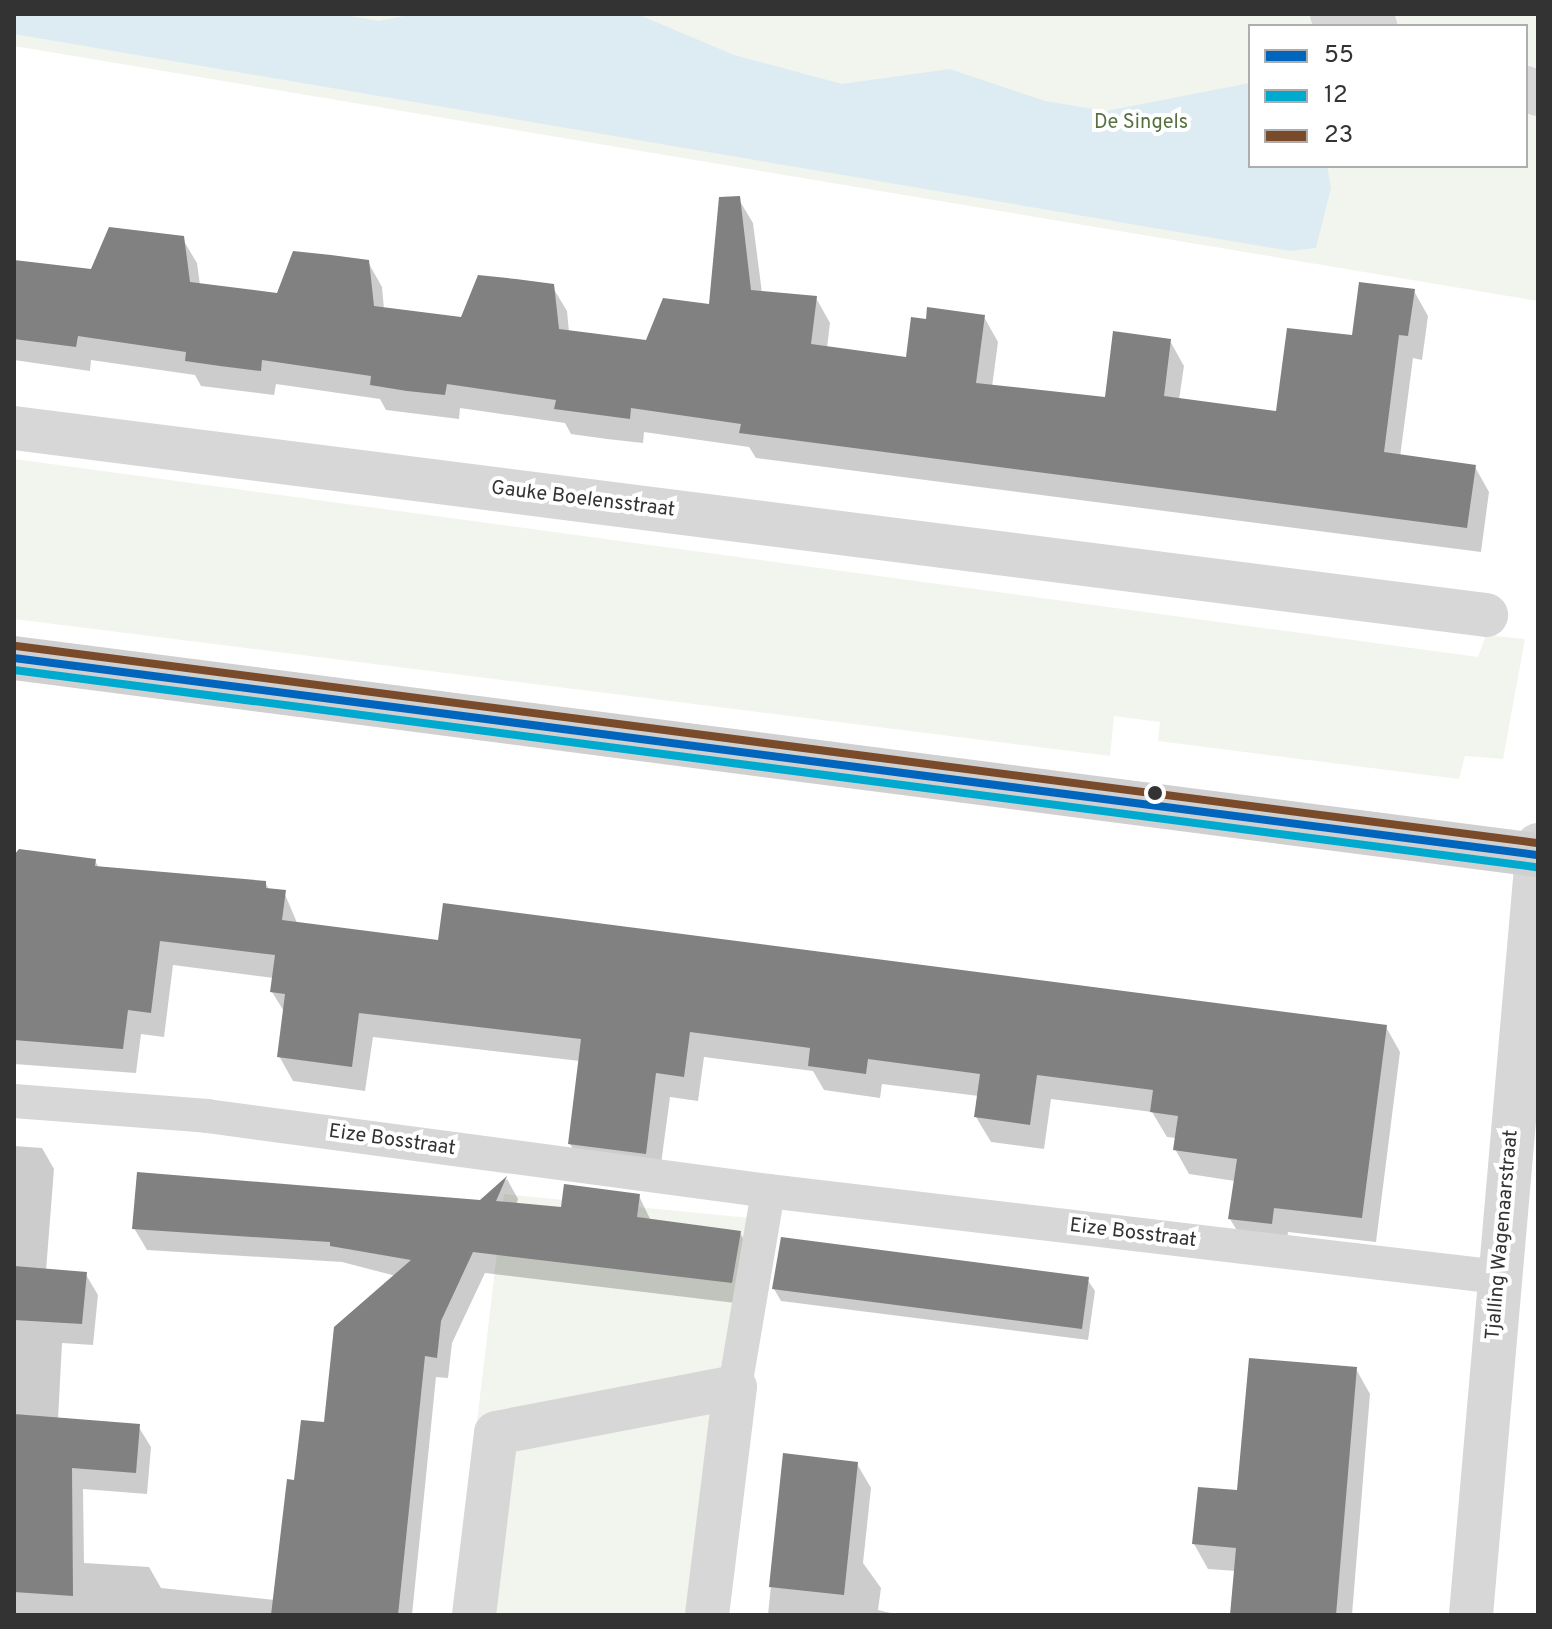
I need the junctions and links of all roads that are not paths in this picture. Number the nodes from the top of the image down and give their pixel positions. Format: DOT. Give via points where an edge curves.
graph roads {
  1 [pos="1332,14"];
  2 [pos="1368,24"];
  3 [pos="14,428"];
  4 [pos="1486,615"];
  5 [pos="14,658"];
  6 [pos="1538,852"];
  7 [pos="14,1101"];
  8 [pos="768,1191"];
  9 [pos="1499,1277"];
  10 [pos="735,1387"];
  11 [pos="474,1615"];
  12 [pos="707,1615"];
  13 [pos="1471,1615"];
  1 -- 2 [label="street"];
  3 -- 4 [label="street, Gauke Boelensstraat"];
  5 -- 6 [label="main road"];
  6 -- 9 [label="street, Tjalling Wagenaarstraat"];
  7 -- 8 [label="lane, Eize Bosstraat" via="207,1116"];
  8 -- 9 [label="lane, Eize Bosstraat"];
  8 -- 10 [label="lane"];
  9 -- 13 [label="street, Tjalling Wagenaarstraat"];
  10 -- 11 [label="street" via="496,1433"];
  10 -- 12 [label="street"];
}
